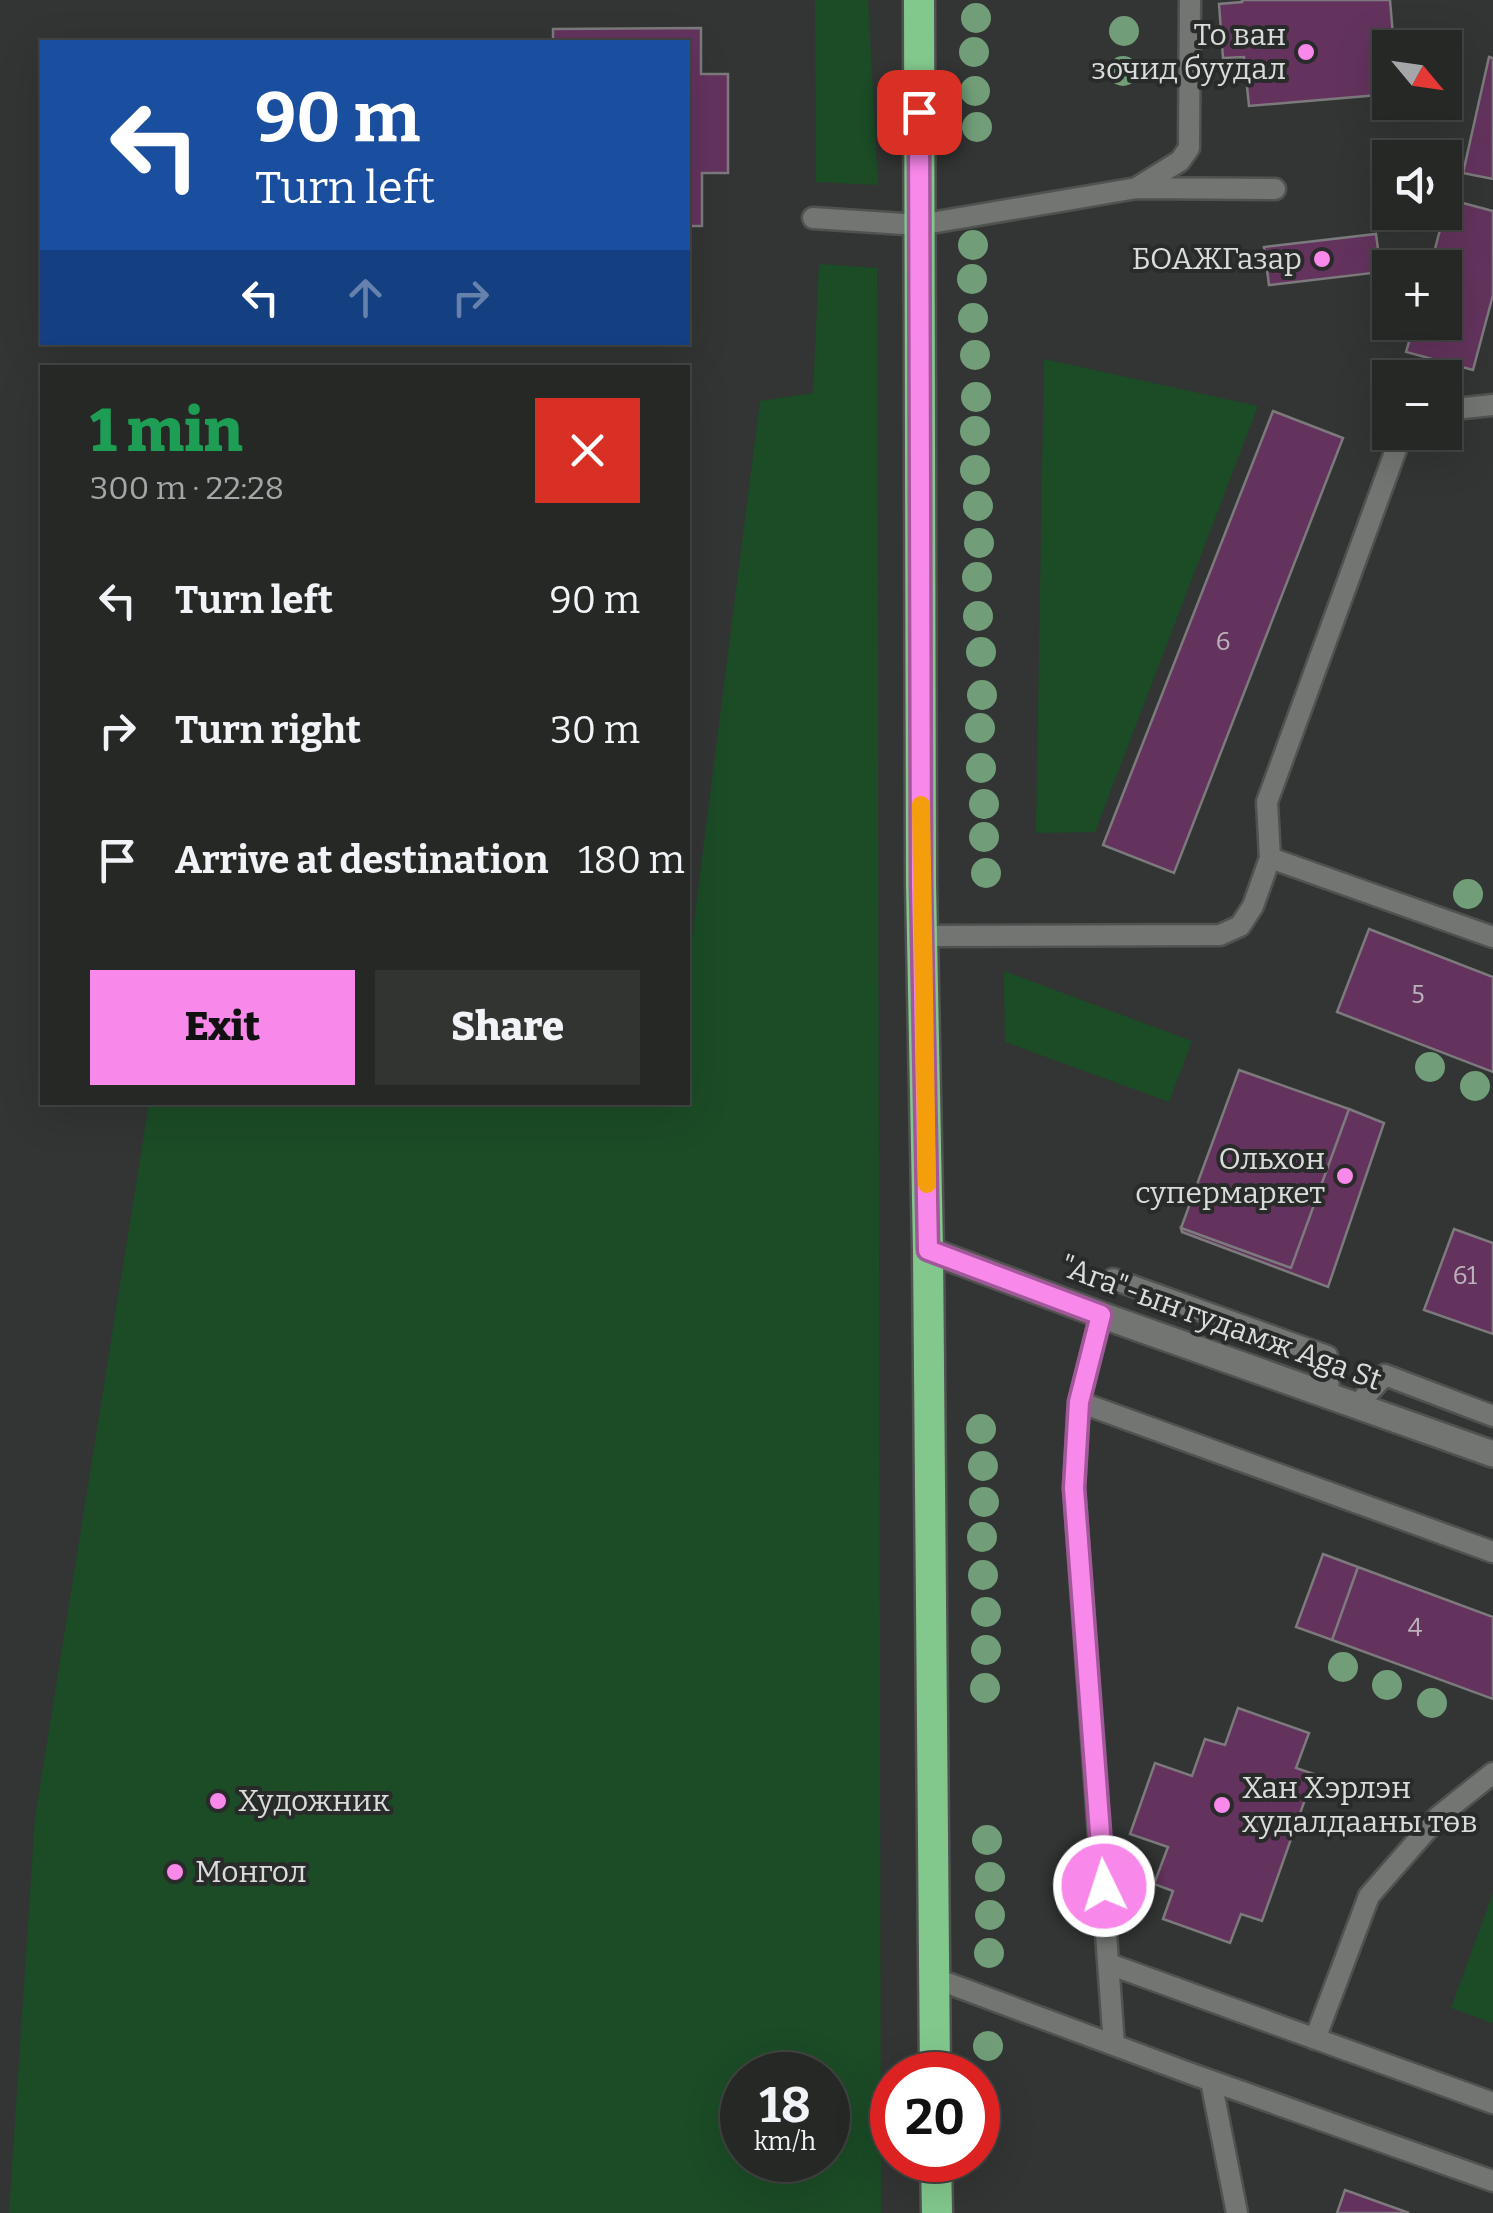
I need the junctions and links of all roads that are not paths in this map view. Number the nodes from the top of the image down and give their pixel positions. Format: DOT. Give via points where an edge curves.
graph roads {
  1 [pos="919,0"];
  2 [pos="1190,0"];
  3 [pos="1137,188"];
  4 [pos="1275,189"];
  5 [pos="813,218"];
  6 [pos="920,224"];
  7 [pos="1493,405"];
  8 [pos="1462,408"];
  9 [pos="1396,450"];
  10 [pos="1270,858"];
  11 [pos="922,936"];
  12 [pos="1493,936"];
  13 [pos="928,1250"];
  14 [pos="1113,1279"];
  15 [pos="1101,1315"];
  16 [pos="1330,1396"];
  17 [pos="1079,1402"];
  18 [pos="1356,1406"];
  19 [pos="1493,1416"];
  20 [pos="1493,1454"];
  21 [pos="1493,1552"];
  22 [pos="1493,1773"];
  23 [pos="1109,1964"];
  24 [pos="934,1978"];
  25 [pos="1315,2038"];
  26 [pos="1114,2045"];
  27 [pos="935,2052"];
  28 [pos="1211,2081"];
  29 [pos="1493,2103"];
  30 [pos="1493,2181"];
  31 [pos="936,2182"];
  32 [pos="937,2213"];
  33 [pos="1237,2213"];
  1 -- 6 [label="highway"];
  2 -- 3 [label="lane" via="1189,148"];
  3 -- 4 [label="lane"];
  3 -- 6 [label="lane"];
  5 -- 6 [label="lane"];
  6 -- 11 [label="highway"];
  7 -- 8 [label="lane"];
  9 -- 10 [label="lane" via="1267,802"];
  10 -- 11 [label="lane" via="1240,926 1220,934"];
  10 -- 12 [label="lane"];
  11 -- 13 [label="highway"];
  13 -- 15 [label="street, \"Ага\"-ын гудамж Aga St"];
  13 -- 24 [label="highway"];
  14 -- 16 [label="lane" via="1327,1356"];
  15 -- 16 [label="street, \"Ага\"-ын гудамж Aga St"];
  15 -- 17 [label="lane"];
  16 -- 18 [label="street, \"Ага\"-ын гудамж Aga St"];
  17 -- 21 [label="lane"];
  17 -- 23 [label="lane" via="1074,1488"];
  18 -- 19 [label="lane" via="1385,1375"];
  18 -- 20 [label="street, \"Ага\"-ын гудамж Aga St"];
  22 -- 25 [label="lane" via="1439,1816 1370,1896"];
  23 -- 25 [label="lane"];
  23 -- 26 [label="lane"];
  24 -- 26 [label="lane"];
  24 -- 27 [label="highway"];
  25 -- 29 [label="lane"];
  26 -- 28 [label="lane"];
  28 -- 30 [label="lane"];
  28 -- 33 [label="lane"];
  31 -- 32 [label="highway"];
}
